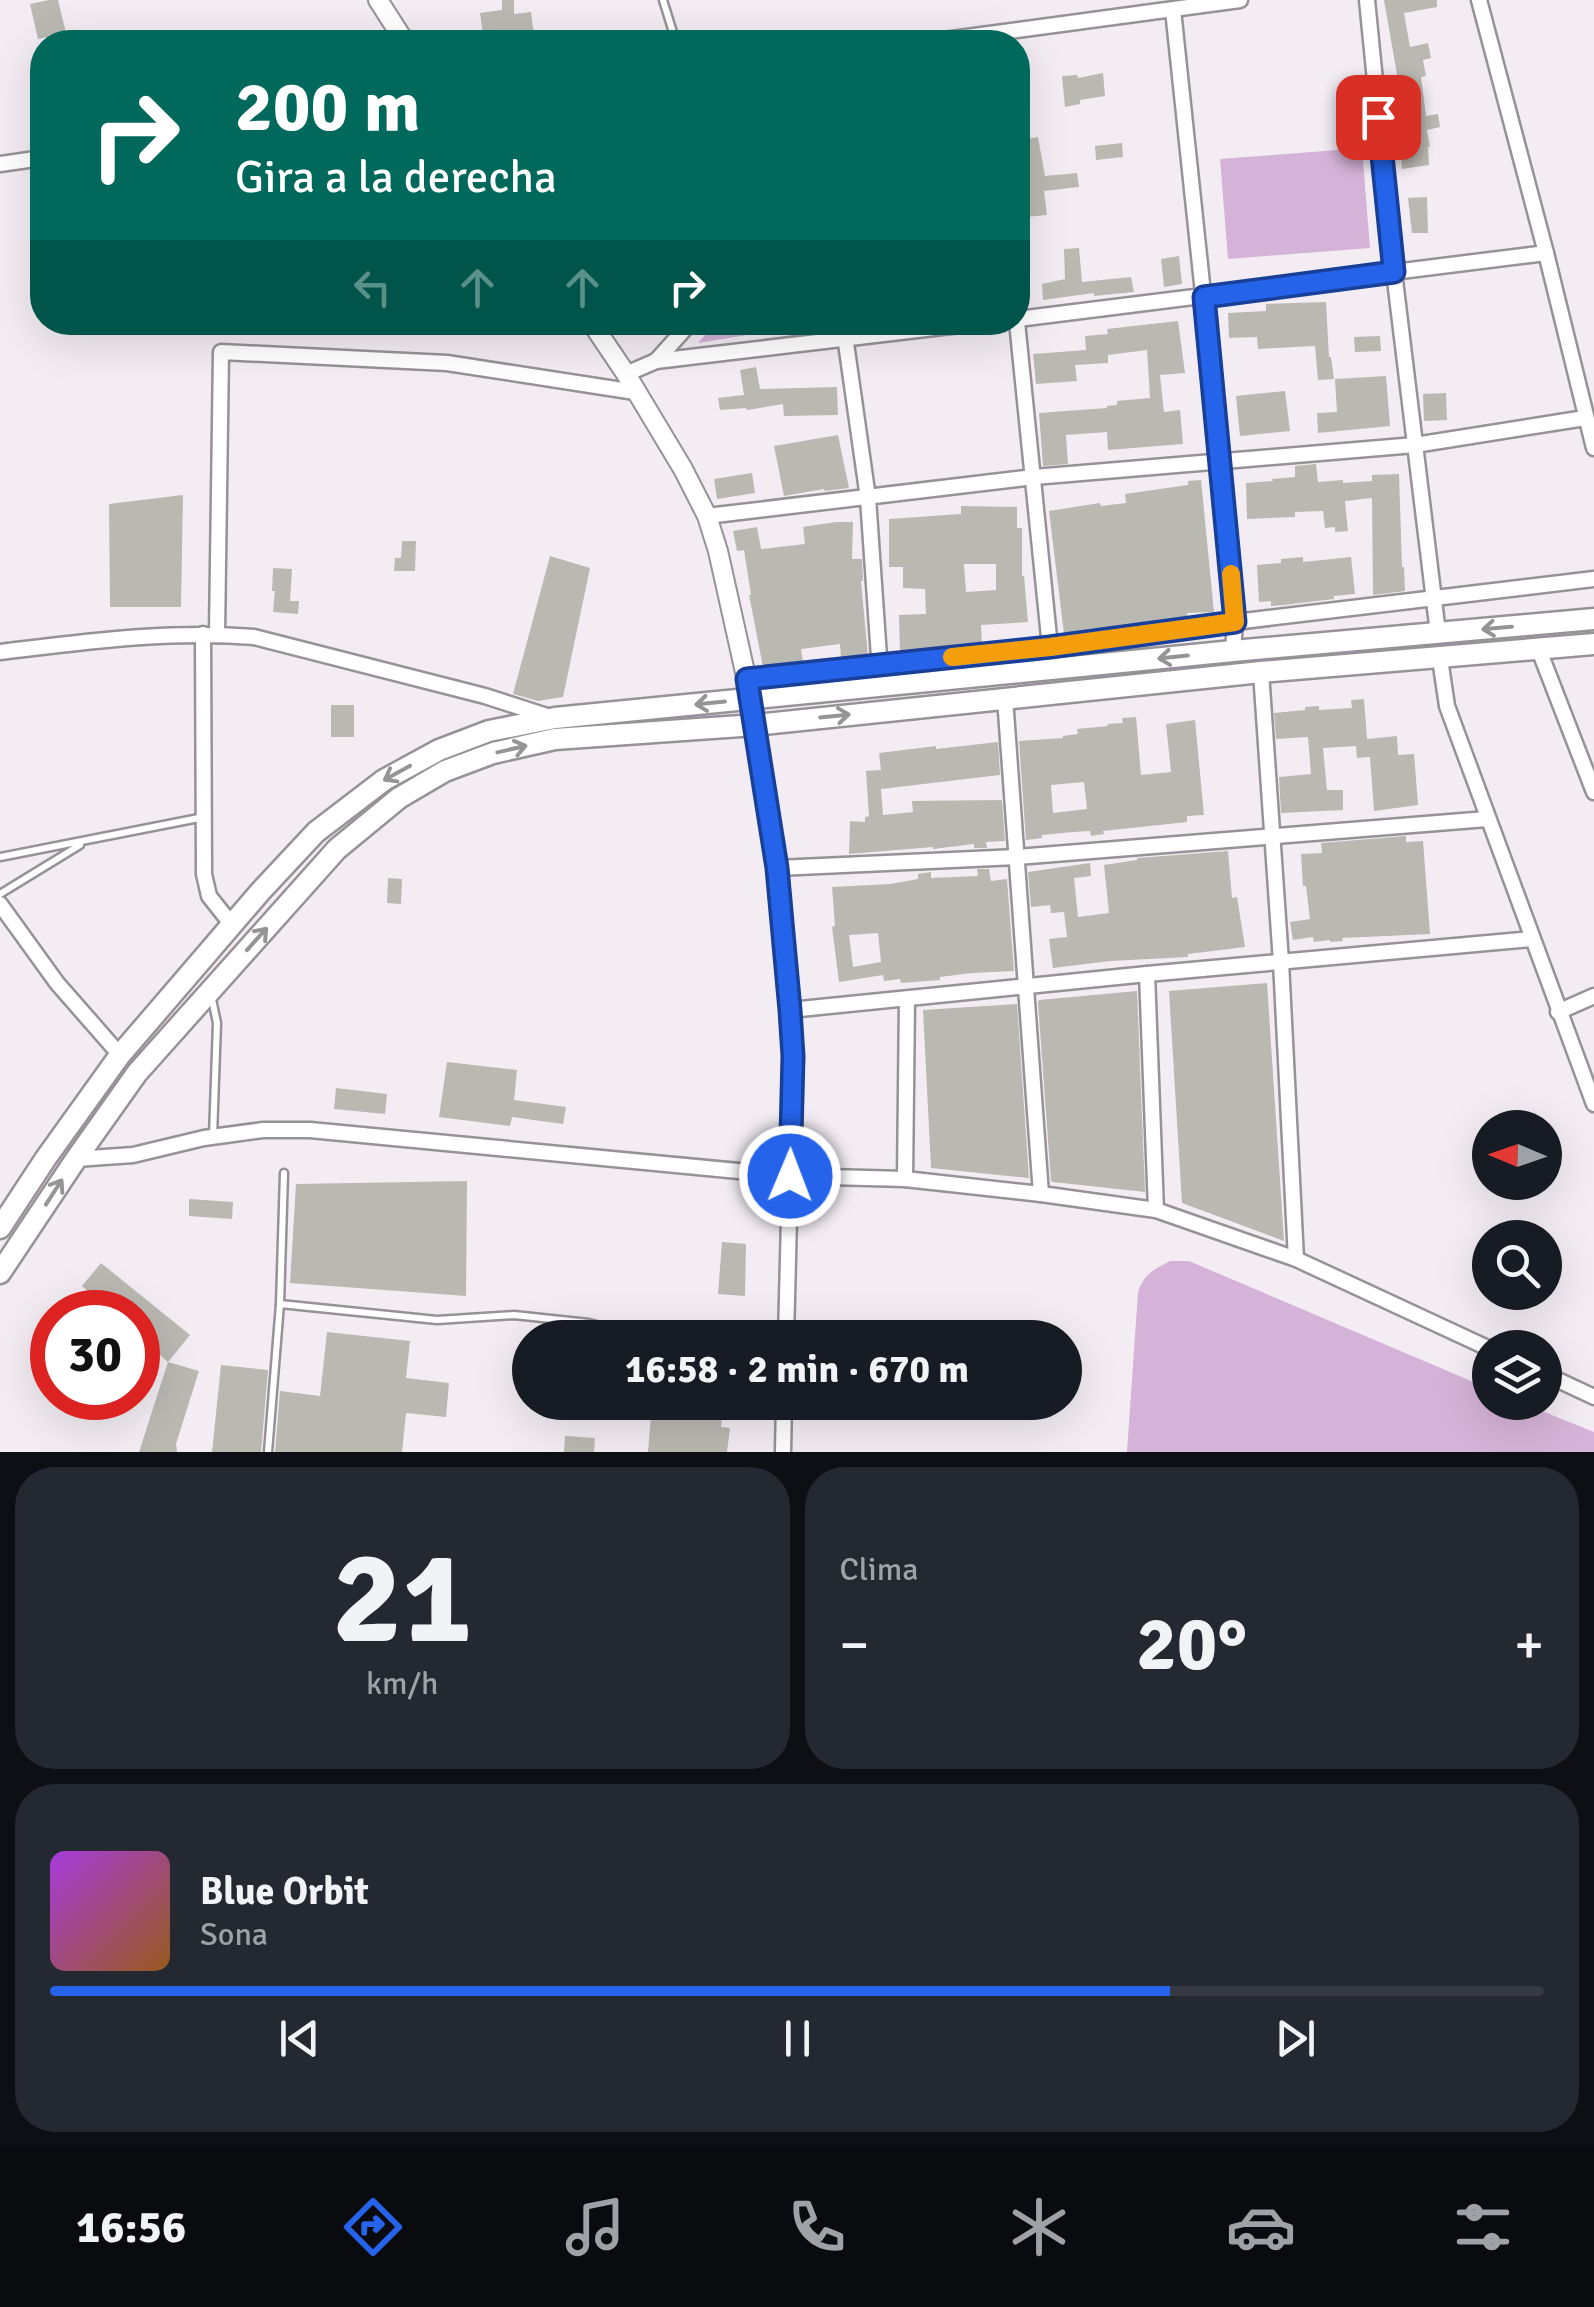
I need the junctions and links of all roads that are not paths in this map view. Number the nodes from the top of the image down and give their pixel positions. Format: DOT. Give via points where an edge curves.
graph roads {
  1 [pos="378,0"];
  2 [pos="663,0"];
  3 [pos="1240,0"];
  4 [pos="1367,0"];
  5 [pos="1479,0"];
  6 [pos="1173,10"];
  7 [pos="397,30"];
  8 [pos="672,30"];
  9 [pos="1030,32"];
  10 [pos="30,160"];
  11 [pos="0,164"];
  12 [pos="1546,253"];
  13 [pos="1394,272"];
  14 [pos="1204,297"];
  15 [pos="1030,319"];
  16 [pos="600,335"];
  17 [pos="680,335"];
  18 [pos="814,335"];
  19 [pos="845,335"];
  20 [pos="1019,335"];
  21 [pos="656,361"];
  22 [pos="626,374"];
  23 [pos="636,392"];
  24 [pos="1585,418"];
  25 [pos="1415,444"];
  26 [pos="1594,448"];
  27 [pos="1221,463"];
  28 [pos="1034,477"];
  29 [pos="868,498"];
  30 [pos="708,516"];
  31 [pos="1594,578"];
  32 [pos="1435,598"];
  33 [pos="1594,619"];
  34 [pos="1235,622"];
  35 [pos="1438,633"];
  36 [pos="210,634"];
  37 [pos="1594,644"];
  38 [pos="1050,647"];
  39 [pos="1233,650"];
  40 [pos="1539,650"];
  41 [pos="0,652"];
  42 [pos="1440,659"];
  43 [pos="880,664"];
  44 [pos="1261,672"];
  45 [pos="882,687"];
  46 [pos="749,689"];
  47 [pos="1005,698"];
  48 [pos="555,718"];
  49 [pos="755,724"];
  50 [pos="1594,792"];
  51 [pos="204,817"];
  52 [pos="1487,819"];
  53 [pos="1272,836"];
  54 [pos="87,841"];
  55 [pos="0,857"];
  56 [pos="1017,857"];
  57 [pos="777,868"];
  58 [pos="0,894"];
  59 [pos="0,904"];
  60 [pos="232,925"];
  61 [pos="1531,939"];
  62 [pos="1281,962"];
  63 [pos="1147,974"];
  64 [pos="1026,988"];
  65 [pos="210,991"];
  66 [pos="1594,996"];
  67 [pos="907,999"];
  68 [pos="790,1010"];
  69 [pos="1558,1012"];
  70 [pos="120,1055"];
  71 [pos="1594,1104"];
  72 [pos="213,1137"];
  73 [pos="76,1158"];
  74 [pos="284,1173"];
  75 [pos="790,1176"];
  76 [pos="905,1179"];
  77 [pos="1041,1194"];
  78 [pos="1156,1210"];
  79 [pos="0,1228"];
  80 [pos="1296,1259"];
  81 [pos="0,1274"];
  82 [pos="280,1304"];
  83 [pos="563,1320"];
  84 [pos="786,1320"];
  85 [pos="1472,1341"];
  86 [pos="1562,1382"];
  87 [pos="1594,1397"];
  88 [pos="784,1420"];
  89 [pos="268,1452"];
  90 [pos="783,1452"];
  1 -- 7 [label="street"];
  2 -- 8 [label="lane"];
  3 -- 6 [label="street"];
  4 -- 13 [label="street"];
  5 -- 12 [label="street"];
  6 -- 9 [label="street"];
  6 -- 14 [label="street"];
  10 -- 11 [label="street"];
  12 -- 13 [label="street"];
  12 -- 24 [label="street"];
  13 -- 14 [label="street"];
  13 -- 25 [label="street"];
  14 -- 15 [label="street"];
  14 -- 27 [label="street"];
  16 -- 22 [label="street"];
  17 -- 21 [label="street"];
  18 -- 21 [label="street"];
  19 -- 29 [label="street"];
  20 -- 28 [label="street"];
  21 -- 22 [label="street"];
  22 -- 23 [label="street"];
  23 -- 30 [label="street"];
  23 -- 36 [label="street" via="447,363 221,352"];
  24 -- 25 [label="street"];
  24 -- 26 [label="street"];
  25 -- 27 [label="street"];
  25 -- 32 [label="street"];
  27 -- 28 [label="street"];
  27 -- 34 [label="street"];
  28 -- 29 [label="street"];
  28 -- 38 [label="street"];
  29 -- 30 [label="street"];
  29 -- 43 [label="street"];
  30 -- 46 [label="street"];
  31 -- 32 [label="street"];
  32 -- 34 [label="street"];
  32 -- 35 [label="street"];
  33 -- 35 [label="main road, one-way"];
  34 -- 38 [label="street"];
  34 -- 39 [label="street"];
  35 -- 39 [label="main road"];
  36 -- 41 [label="street"];
  36 -- 48 [label="street" via="254,637"];
  36 -- 51 [label="street"];
  37 -- 40 [label="main road"];
  38 -- 43 [label="street"];
  39 -- 45 [label="main road, one-way"];
  40 -- 42 [label="main road"];
  40 -- 50 [label="street"];
  42 -- 44 [label="main road"];
  42 -- 52 [label="street" via="1447,706"];
  43 -- 45 [label="street"];
  43 -- 46 [label="street"];
  44 -- 47 [label="main road"];
  44 -- 53 [label="street"];
  45 -- 46 [label="main road"];
  46 -- 48 [label="main road, one-way"];
  46 -- 49 [label="street"];
  49 -- 47 [label="main road, one-way"];
  47 -- 56 [label="street"];
  48 -- 60 [label="main road, one-way" via="489,731 384,780 316,832"];
  49 -- 57 [label="street"];
  65 -- 49 [label="main road, one-way" via="337,849 399,798 445,771 555,739"];
  51 -- 54 [label="lane"];
  51 -- 60 [label="street" via="209,896"];
  52 -- 53 [label="street"];
  52 -- 61 [label="street"];
  53 -- 56 [label="street"];
  53 -- 62 [label="street"];
  54 -- 55 [label="lane"];
  54 -- 58 [label="lane"];
  56 -- 57 [label="street"];
  56 -- 64 [label="street"];
  57 -- 68 [label="street"];
  59 -- 70 [label="street"];
  60 -- 70 [label="main road"];
  61 -- 62 [label="street"];
  61 -- 69 [label="street"];
  62 -- 63 [label="street"];
  62 -- 80 [label="street"];
  63 -- 64 [label="street"];
  63 -- 78 [label="street"];
  64 -- 67 [label="street"];
  64 -- 77 [label="street"];
  65 -- 72 [label="lane" via="217,1023"];
  65 -- 73 [label="main road" via="137,1073"];
  66 -- 69 [label="street"];
  67 -- 68 [label="street"];
  67 -- 76 [label="street"];
  68 -- 75 [label="street"];
  69 -- 71 [label="street"];
  70 -- 79 [label="main road"];
  72 -- 73 [label="street"];
  72 -- 75 [label="street" via="310,1130"];
  81 -- 73 [label="main road, one-way"];
  74 -- 82 [label="lane"];
  75 -- 76 [label="street"];
  75 -- 84 [label="street"];
  76 -- 77 [label="street"];
  77 -- 78 [label="street"];
  78 -- 80 [label="street"];
  80 -- 85 [label="street"];
  82 -- 83 [label="lane" via="437,1320 514,1314"];
  82 -- 89 [label="lane"];
  86 -- 87 [label="street"];
  88 -- 90 [label="street"];
}
